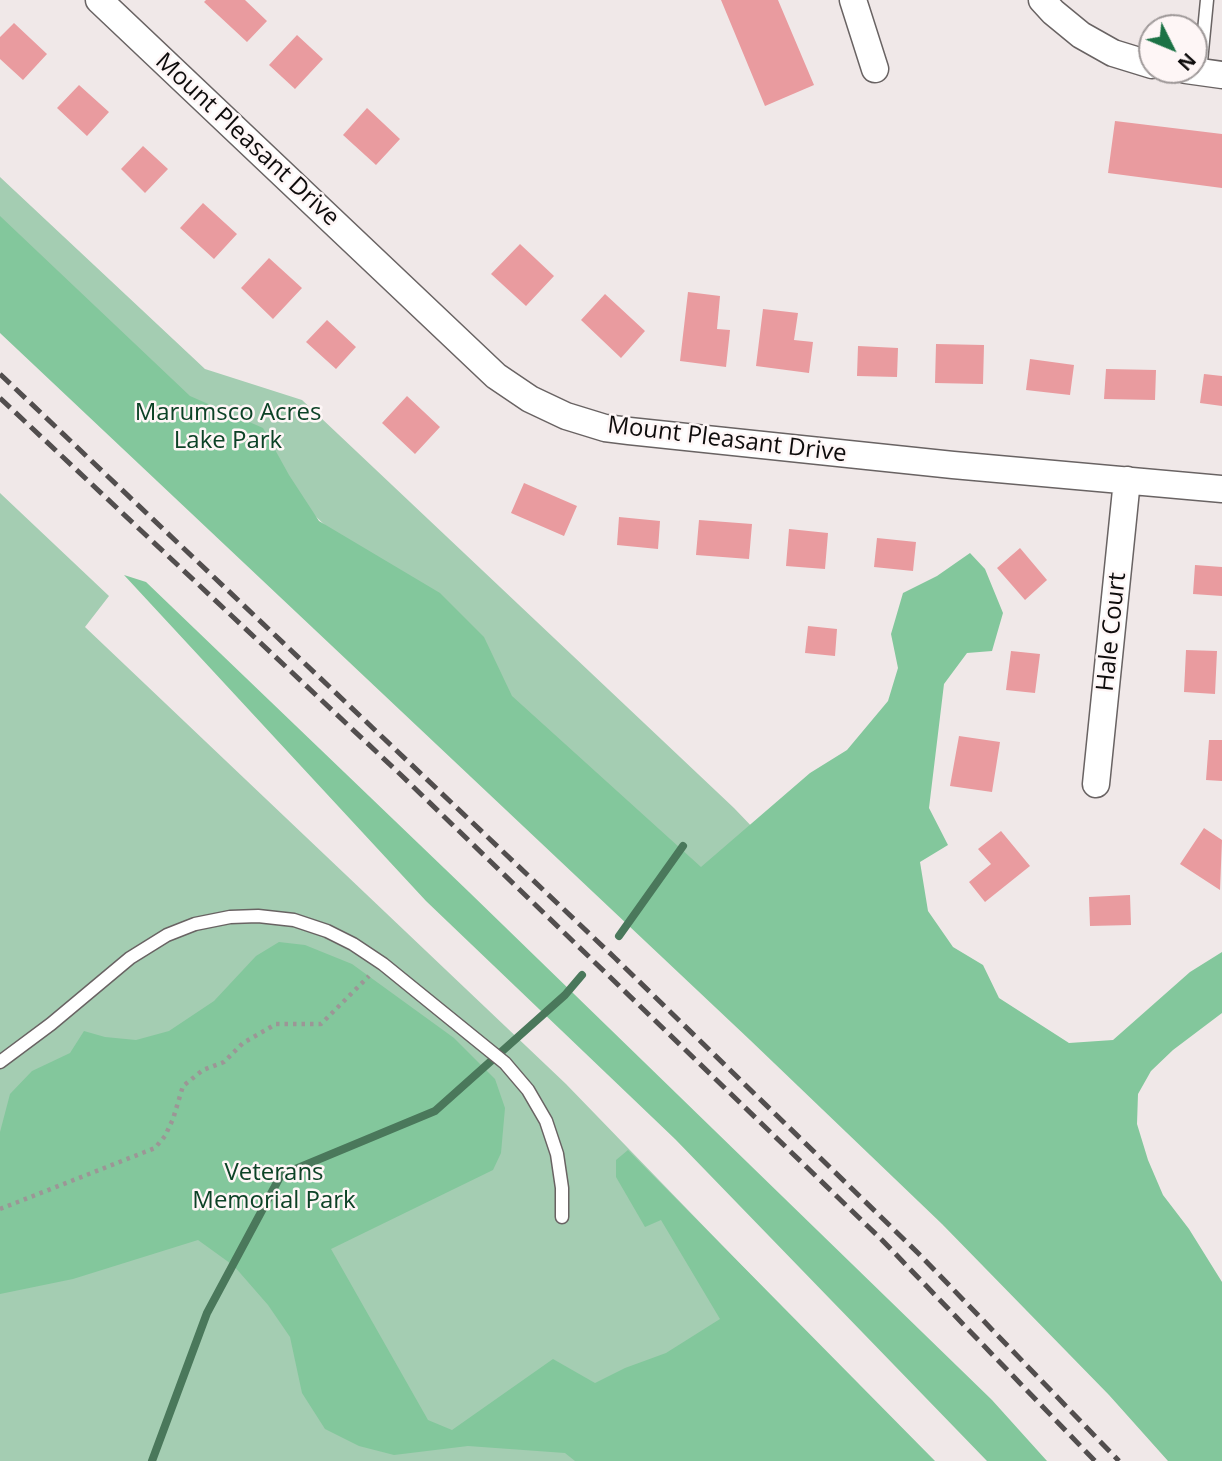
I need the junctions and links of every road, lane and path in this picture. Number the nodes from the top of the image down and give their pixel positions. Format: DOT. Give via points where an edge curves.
graph roads {
  1 [pos="853,0"];
  2 [pos="1042,0"];
  3 [pos="109,3"];
  4 [pos="1138,61"];
  5 [pos="875,69"];
  6 [pos="1127,480"];
  7 [pos="1222,489"];
  8 [pos="1096,784"];
  9 [pos="383,964"];
  10 [pos="0,1062"];
  11 [pos="0,1209"];
  12 [pos="562,1217"];
  1 -- 5 [label="street"];
  2 -- 4 [label="street" via="1081,36"];
  3 -- 6 [label="street, Mount Pleasant Drive" via="496,376 566,416 629,431"];
  6 -- 7 [label="street, Mount Pleasant Drive"];
  6 -- 8 [label="street, Hale Court"];
  9 -- 10 [label="lane" via="327,931 294,920 230,917 195,924 130,958"];
  9 -- 11 [label="path" via="321,1024 276,1024 183,1086 165,1136 155,1148"];
  9 -- 12 [label="lane" via="497,1055 528,1090 546,1121 557,1154"];
}
